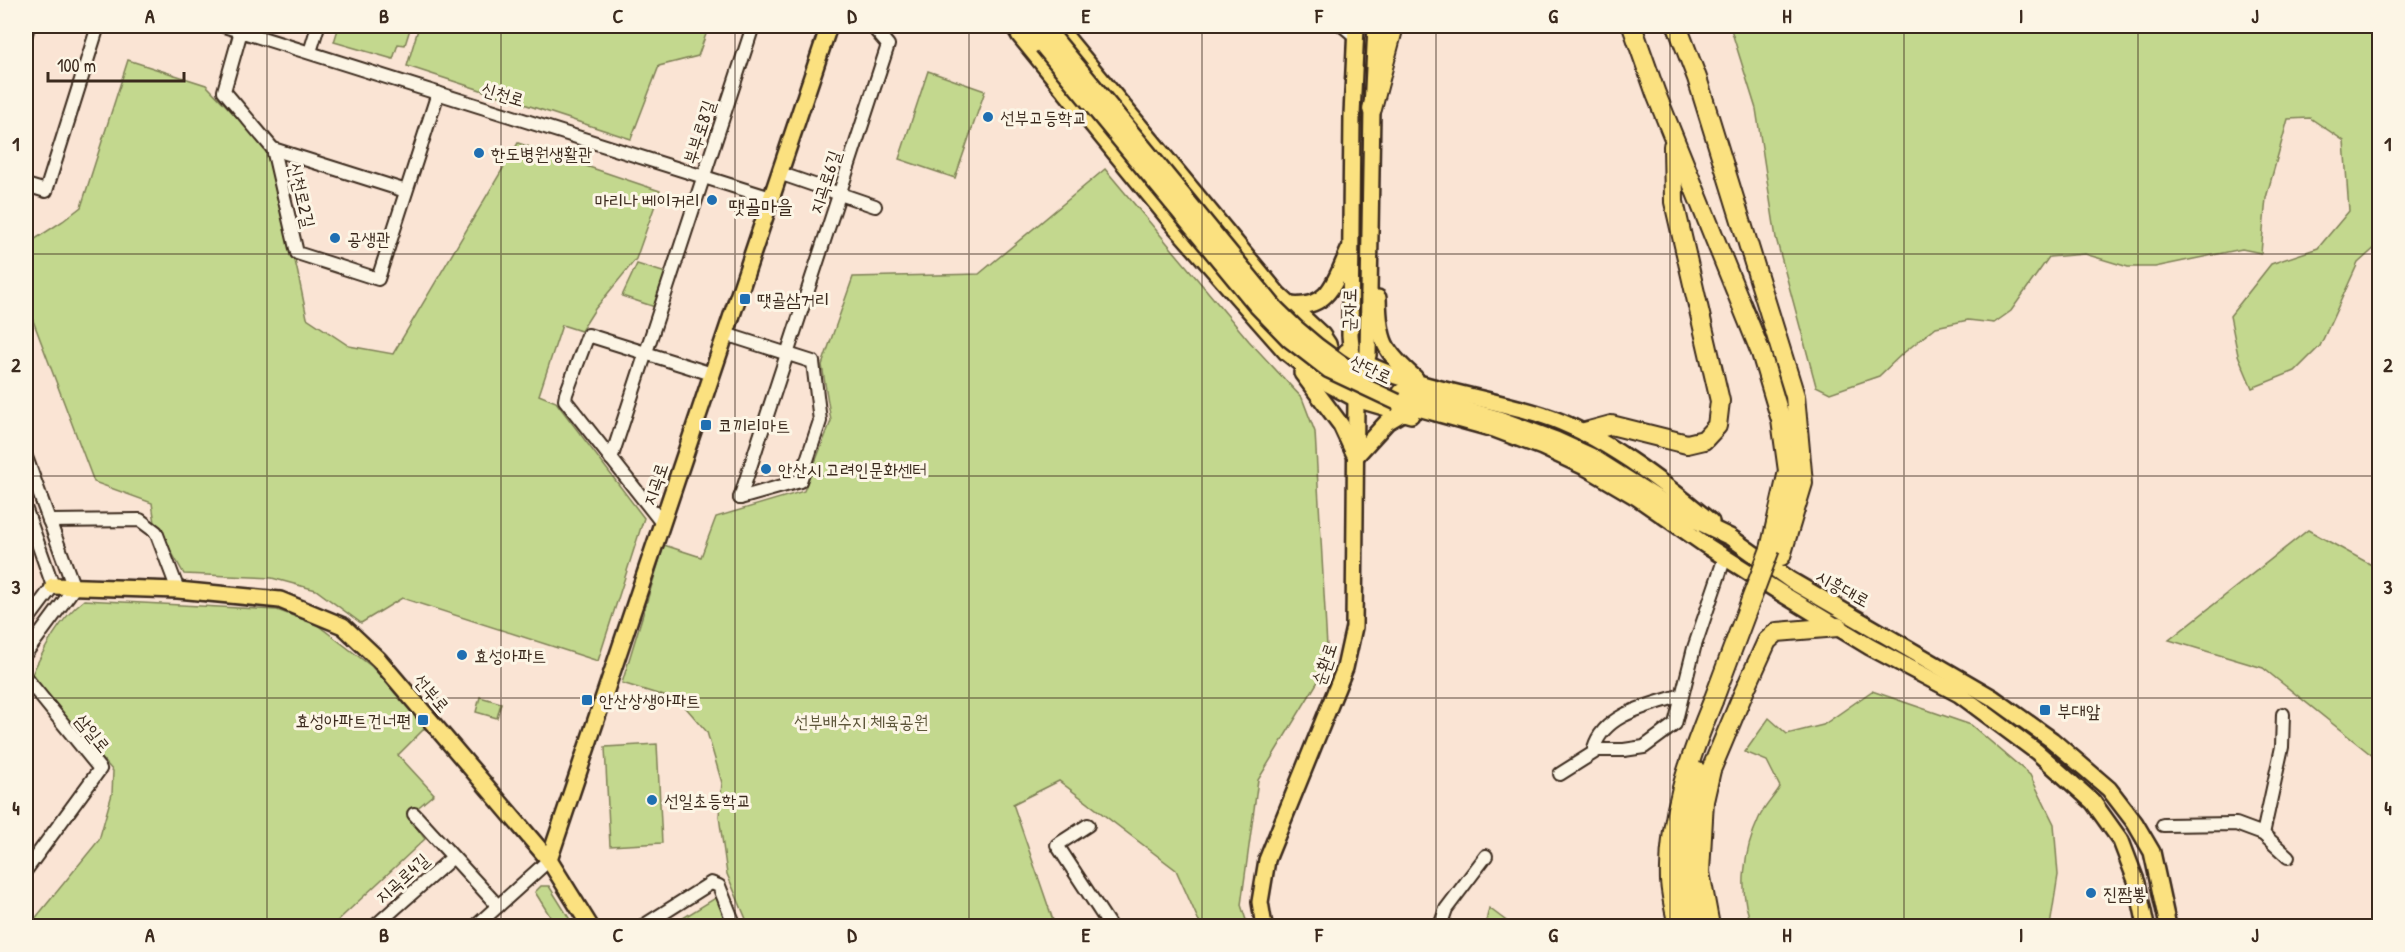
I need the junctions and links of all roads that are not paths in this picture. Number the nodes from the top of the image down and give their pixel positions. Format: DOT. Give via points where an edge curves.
graph roads {
  1 [pos="28,26"];
  2 [pos="98,26"];
  3 [pos="224,26"];
  4 [pos="318,26"];
  5 [pos="753,26"];
  6 [pos="829,26"];
  7 [pos="872,26"];
  8 [pos="1014,26"];
  9 [pos="1026,26"];
  10 [pos="1044,26"];
  11 [pos="1376,26"];
  12 [pos="1394,26"];
  13 [pos="1632,26"];
  14 [pos="1677,26"];
  15 [pos="1351,29"];
  16 [pos="241,31"];
  17 [pos="26,34"];
  18 [pos="1052,36"];
  19 [pos="310,52"];
  20 [pos="438,93"];
  21 [pos="1372,109"];
  22 [pos="1673,135"];
  23 [pos="273,149"];
  24 [pos="779,173"];
  25 [pos="703,176"];
  26 [pos="26,185"];
  27 [pos="406,191"];
  28 [pos="840,194"];
  29 [pos="771,198"];
  30 [pos="875,206"];
  31 [pos="1370,234"];
  32 [pos="1352,244"];
  33 [pos="1289,305"];
  34 [pos="1351,319"];
  35 [pos="1368,320"];
  36 [pos="726,334"];
  37 [pos="1322,335"];
  38 [pos="1283,350"];
  39 [pos="645,353"];
  40 [pos="787,354"];
  41 [pos="1352,356"];
  42 [pos="1366,362"];
  43 [pos="1300,363"];
  44 [pos="712,374"];
  45 [pos="1417,381"];
  46 [pos="1356,399"];
  47 [pos="1401,402"];
  48 [pos="1586,432"];
  49 [pos="1356,456"];
  50 [pos="26,457"];
  51 [pos="611,459"];
  52 [pos="26,510"];
  53 [pos="1680,520"];
  54 [pos="49,521"];
  55 [pos="662,523"];
  56 [pos="1730,537"];
  57 [pos="1707,546"];
  58 [pos="1775,552"];
  59 [pos="1725,557"];
  60 [pos="53,586"];
  61 [pos="74,588"];
  62 [pos="178,590"];
  63 [pos="26,622"];
  64 [pos="1838,627"];
  65 [pos="26,653"];
  66 [pos="26,678"];
  67 [pos="1682,695"];
  68 [pos="1718,704"];
  69 [pos="2283,714"];
  70 [pos="1594,748"];
  71 [pos="1560,774"];
  72 [pos="414,814"];
  73 [pos="1088,825"];
  74 [pos="2163,825"];
  75 [pos="2263,834"];
  76 [pos="453,856"];
  77 [pos="1486,856"];
  78 [pos="2288,857"];
  79 [pos="549,860"];
  80 [pos="26,870"];
  81 [pos="498,906"];
  82 [pos="375,927"];
  83 [pos="476,927"];
  84 [pos="590,927"];
  85 [pos="644,927"];
  86 [pos="735,927"];
  87 [pos="1110,927"];
  88 [pos="1264,927"];
  89 [pos="1440,927"];
  90 [pos="1678,927"];
  91 [pos="1696,927"];
  92 [pos="1710,927"];
  93 [pos="2146,927"];
  94 [pos="2168,927"];
  1 -- 17 [label="street"];
  2 -- 26 [label="street" via="46,191"];
  3 -- 16 [label="street, 신천로"];
  4 -- 19 [label="street"];
  5 -- 25 [label="street, 부부로8길"];
  6 -- 24 [label="main road, 지곡로"];
  7 -- 28 [label="street, 지곡로6길" via="888,45"];
  8 -- 38 [label="main road" via="1174,225"];
  9 -- 18 [label="main road"];
  10 -- 18 [label="main road"];
  11 -- 21 [label="main road, 군자로"];
  12 -- 21 [label="highway"];
  13 -- 22 [label="highway"];
  14 -- 58 [label="highway" via="1697,78 1795,396 1803,483"];
  15 -- 32 [label="main road, 군자로"];
  16 -- 19 [label="street, 신천로"];
  16 -- 23 [label="street, 신천로2길" via="224,91"];
  18 -- 33 [label="main road" via="1162,156"];
  18 -- 47 [label="main road, 산단로, bridge" via="1296,330 1332,365 1372,382"];
  19 -- 20 [label="street, 신천로"];
  20 -- 25 [label="street, 신천로"];
  20 -- 27 [label="street, 신천로2길"];
  21 -- 31 [label="main road, 군자로"];
  22 -- 48 [label="highway" via="1674,202 1720,401 1717,426 1704,440 1687,444 1611,425"];
  22 -- 58 [label="highway" via="1761,353 1781,420 1788,471"];
  23 -- 27 [label="street, 신천로2길"];
  23 -- 27 [label="street, 신천로2길" via="297,253 368,276 378,279"];
  24 -- 28 [label="street"];
  24 -- 29 [label="main road, 지곡로"];
  25 -- 29 [label="street, 신천로"];
  25 -- 39 [label="street, 부부로8길"];
  28 -- 30 [label="street"];
  28 -- 40 [label="street, 지곡로6길"];
  29 -- 36 [label="main road, 지곡로"];
  31 -- 35 [label="main road, 군자로"];
  31 -- 45 [label="main road" via="1378,272 1379,327 1386,349"];
  32 -- 33 [label="main road" via="1337,279 1323,298 1311,305"];
  32 -- 34 [label="main road, 군자로"];
  33 -- 37 [label="main road"];
  34 -- 35 [label="main road" via="1360,328"];
  34 -- 41 [label="main road, 군자로"];
  35 -- 42 [label="main road, 군자로"];
  36 -- 40 [label="street"];
  36 -- 44 [label="main road, 지곡로"];
  37 -- 41 [label="main road"];
  37 -- 43 [label="main road" via="1328,344 1328,359 1316,368"];
  38 -- 43 [label="main road"];
  38 -- 49 [label="main road" via="1341,425"];
  39 -- 44 [label="street"];
  39 -- 51 [label="street, 부부로8길"];
  39 -- 51 [label="street" via="588,334 566,400"];
  40 -- 40 [label="street, 지곡로6길" via="740,498 800,481 820,422 813,362"];
  41 -- 42 [label="main road"];
  41 -- 46 [label="main road, 군자로"];
  42 -- 45 [label="main road"];
  42 -- 46 [label="main road, 군자로"];
  43 -- 46 [label="main road"];
  44 -- 55 [label="main road, 지곡로"];
  45 -- 47 [label="main road" via="1404,381 1397,386 1393,402 1398,409"];
  45 -- 48 [label="main road" via="1542,415"];
  46 -- 47 [label="main road"];
  46 -- 49 [label="main road, 순환로"];
  47 -- 49 [label="main road"];
  47 -- 53 [label="main road, 시흥대로" via="1499,419 1556,440 1599,462"];
  47 -- 57 [label="main road" via="1440,425 1497,439 1563,466 1682,537"];
  48 -- 56 [label="main road" via="1680,496"];
  49 -- 88 [label="main road, 순환로" via="1354,627 1345,668 1267,860 1260,902"];
  50 -- 54 [label="street"];
  51 -- 55 [label="street"];
  52 -- 60 [label="street"];
  53 -- 56 [label="main road, 시흥대로"];
  53 -- 57 [label="main road, 시흥대로"];
  54 -- 61 [label="street"];
  54 -- 62 [label="street" via="140,520 156,532"];
  55 -- 79 [label="main road, 지곡로"];
  56 -- 94 [label="main road, 시흥대로" via="1790,580 1993,698 2052,740 2109,789 2152,852"];
  57 -- 59 [label="main road, 시흥대로"];
  58 -- 68 [label="highway"];
  59 -- 64 [label="main road, 시흥대로"];
  59 -- 67 [label="street"];
  60 -- 61 [label="main road, 선부로"];
  60 -- 63 [label="street"];
  61 -- 62 [label="main road, 선부로"];
  61 -- 65 [label="street"];
  62 -- 79 [label="main road, 선부로" via="280,600 343,626 379,660"];
  64 -- 92 [label="highway" via="1777,632 1767,641 1743,694 1711,770 1704,801 1700,872"];
  64 -- 93 [label="main road, 시흥대로" via="1959,694 2037,752 2093,802 2121,841 2137,883"];
  66 -- 80 [label="street, 삼일로" via="100,769"];
  67 -- 70 [label="street" via="1642,706 1620,718 1598,736"];
  67 -- 71 [label="street" via="1675,724 1644,747 1598,750"];
  68 -- 90 [label="highway" via="1695,745 1671,835 1670,882"];
  68 -- 91 [label="highway" via="1699,766 1685,837 1685,883"];
  69 -- 75 [label="street" via="2282,747"];
  72 -- 76 [label="street, 지곡로4길"];
  73 -- 87 [label="street" via="1057,845"];
  74 -- 75 [label="street" via="2236,824"];
  75 -- 78 [label="street"];
  76 -- 81 [label="street, 지곡로4길"];
  76 -- 82 [label="street, 지곡로4길"];
  77 -- 89 [label="street" via="1446,909"];
  79 -- 81 [label="street, 지곡로"];
  79 -- 84 [label="main road, 선부로"];
  81 -- 83 [label="street, 지곡로"];
  85 -- 86 [label="street" via="711,883 719,886"];
}
